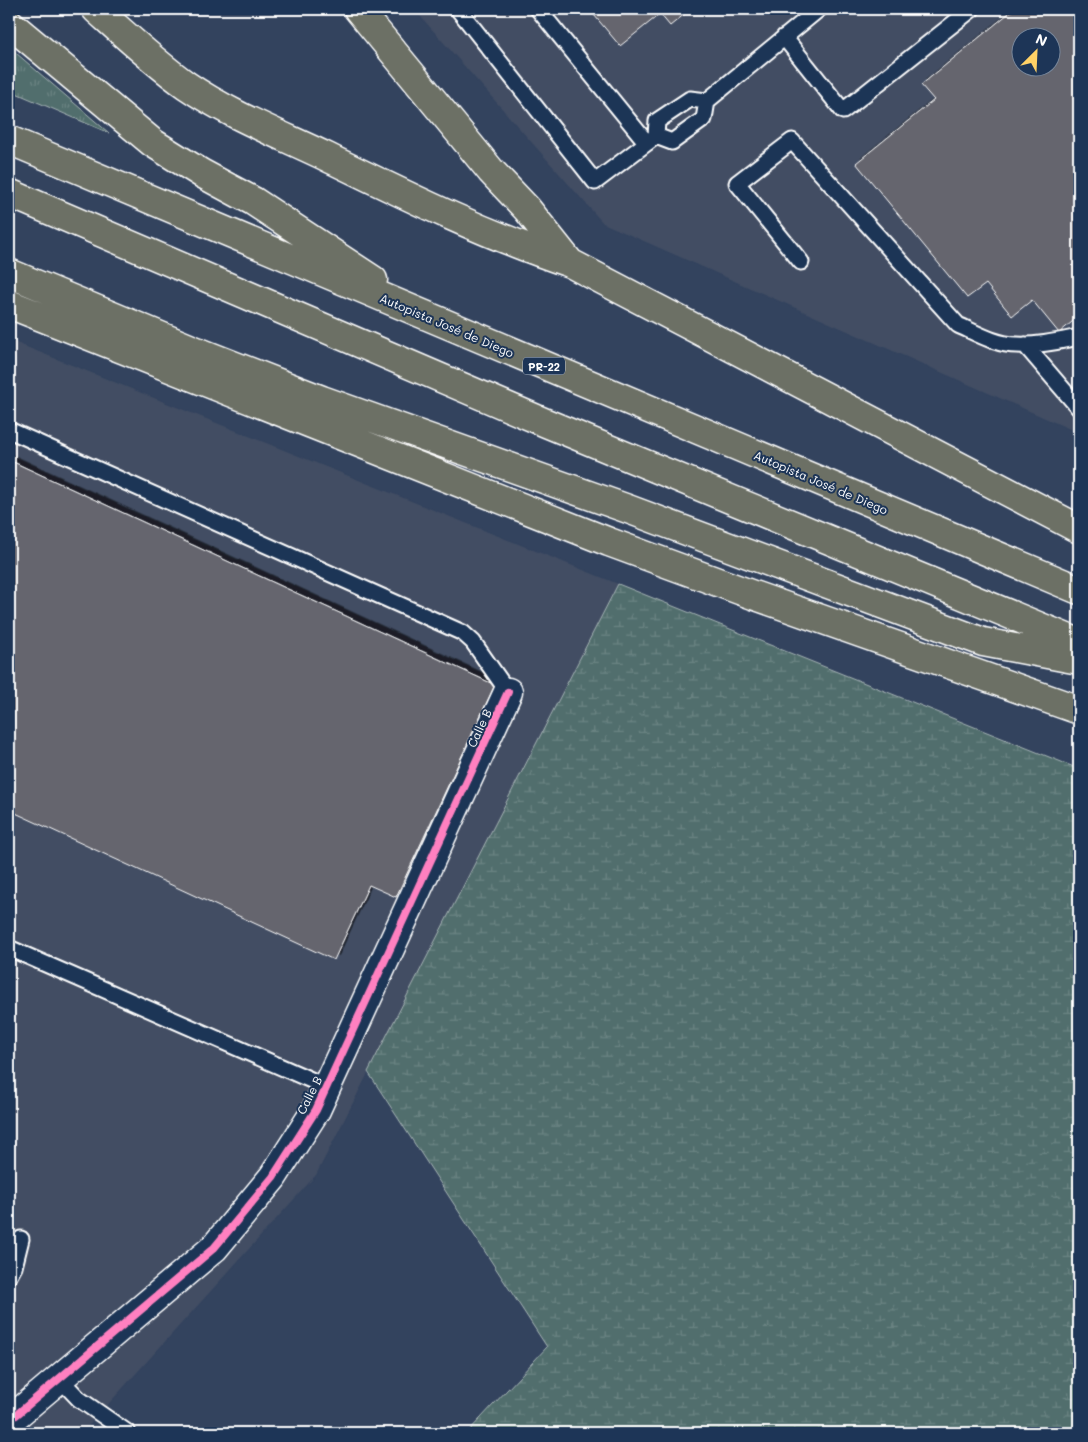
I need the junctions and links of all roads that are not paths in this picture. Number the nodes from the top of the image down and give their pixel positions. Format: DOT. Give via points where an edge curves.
graph roads {
  1 [pos="96,9"];
  2 [pos="358,9"];
  3 [pos="458,9"];
  4 [pos="538,9"];
  5 [pos="819,9"];
  6 [pos="972,9"];
  7 [pos="9,23"];
  8 [pos="784,37"];
  9 [pos="707,101"];
  10 [pos="652,139"];
  11 [pos="9,140"];
  12 [pos="9,193"];
  13 [pos="801,262"];
  14 [pos="570,263"];
  15 [pos="9,273"];
  16 [pos="9,304"];
  17 [pos="428,317"];
  18 [pos="1079,337"];
  19 [pos="1025,344"];
  20 [pos="1079,408"];
  21 [pos="9,430"];
  22 [pos="1079,529"];
  23 [pos="1079,590"];
  24 [pos="1079,643"];
  25 [pos="1079,660"];
  26 [pos="508,692"];
  27 [pos="1079,710"];
  28 [pos="9,948"];
  29 [pos="327,1087"];
  30 [pos="21,1239"];
  31 [pos="9,1276"];
  32 [pos="59,1378"];
  33 [pos="9,1421"];
  34 [pos="128,1433"];
  1 -- 14 [label="highway" via="179,79 233,114 452,216"];
  2 -- 14 [label="highway"];
  3 -- 10 [label="lane" via="595,182"];
  4 -- 10 [label="lane"];
  5 -- 8 [label="lane"];
  6 -- 8 [label="lane" via="842,111"];
  7 -- 17 [label="highway" via="153,142 253,201"];
  8 -- 9 [label="lane"];
  9 -- 10 [label="lane" via="690,99 657,121"];
  9 -- 10 [label="lane" via="704,119 683,135 672,142"];
  11 -- 17 [label="highway, Autopista José de Diego / PR-22"];
  12 -- 24 [label="highway" via="546,423"];
  13 -- 19 [label="lane" via="737,183 792,141 958,325 986,338"];
  14 -- 22 [label="highway"];
  15 -- 25 [label="highway" via="322,400 628,509 983,642"];
  16 -- 27 [label="highway" via="609,542"];
  17 -- 23 [label="highway, Autopista José de Diego / PR-22"];
  18 -- 19 [label="lane"];
  19 -- 20 [label="lane"];
  21 -- 26 [label="lane" via="463,633"];
  26 -- 29 [label="street, Calle B"];
  28 -- 29 [label="lane"];
  29 -- 32 [label="street, Calle B" via="273,1177 214,1248"];
  30 -- 31 [label="lane"];
  32 -- 33 [label="street, Calle B"];
  32 -- 34 [label="lane" via="79,1399"];
}
